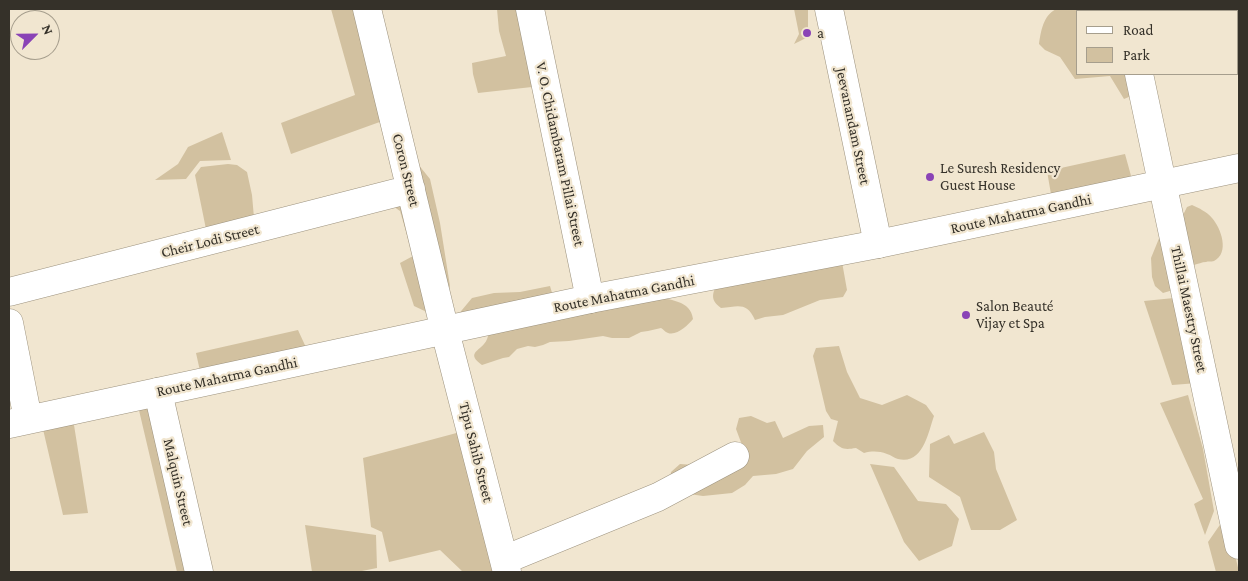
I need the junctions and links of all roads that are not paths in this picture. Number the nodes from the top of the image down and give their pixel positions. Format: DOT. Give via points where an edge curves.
graph roads {
  1 [pos="367,9"];
  2 [pos="530,9"];
  3 [pos="829,9"];
  4 [pos="1139,75"];
  5 [pos="1239,168"];
  6 [pos="1162,184"];
  7 [pos="411,189"];
  8 [pos="878,244"];
  9 [pos="9,292"];
  10 [pos="590,300"];
  11 [pos="9,323"];
  12 [pos="445,331"];
  13 [pos="158,392"];
  14 [pos="18,422"];
  15 [pos="735,456"];
  16 [pos="1239,545"];
  17 [pos="506,566"];
  18 [pos="199,572"];
  1 -- 7 [label="street, Coron Street"];
  2 -- 10 [label="street, V. O. Chidambaram Pillai Street"];
  3 -- 8 [label="street, Jeevanandam Street"];
  4 -- 6 [label="street, Thillai Maestry Street"];
  5 -- 6 [label="street, Route Mahatma Gandhi"];
  6 -- 8 [label="street, Route Mahatma Gandhi"];
  6 -- 16 [label="street, Thillai Maestry Street"];
  7 -- 9 [label="street, Cheir Lodi Street"];
  7 -- 12 [label="street, Coron Street"];
  8 -- 10 [label="street, Route Mahatma Gandhi"];
  10 -- 12 [label="street, Route Mahatma Gandhi"];
  11 -- 14 [label="street"];
  12 -- 13 [label="street, Route Mahatma Gandhi"];
  12 -- 17 [label="street, Tipu Sahib Street"];
  13 -- 14 [label="street, Route Mahatma Gandhi"];
  13 -- 18 [label="street, Malquin Street"];
  15 -- 17 [label="street" via="658,497"];
}
